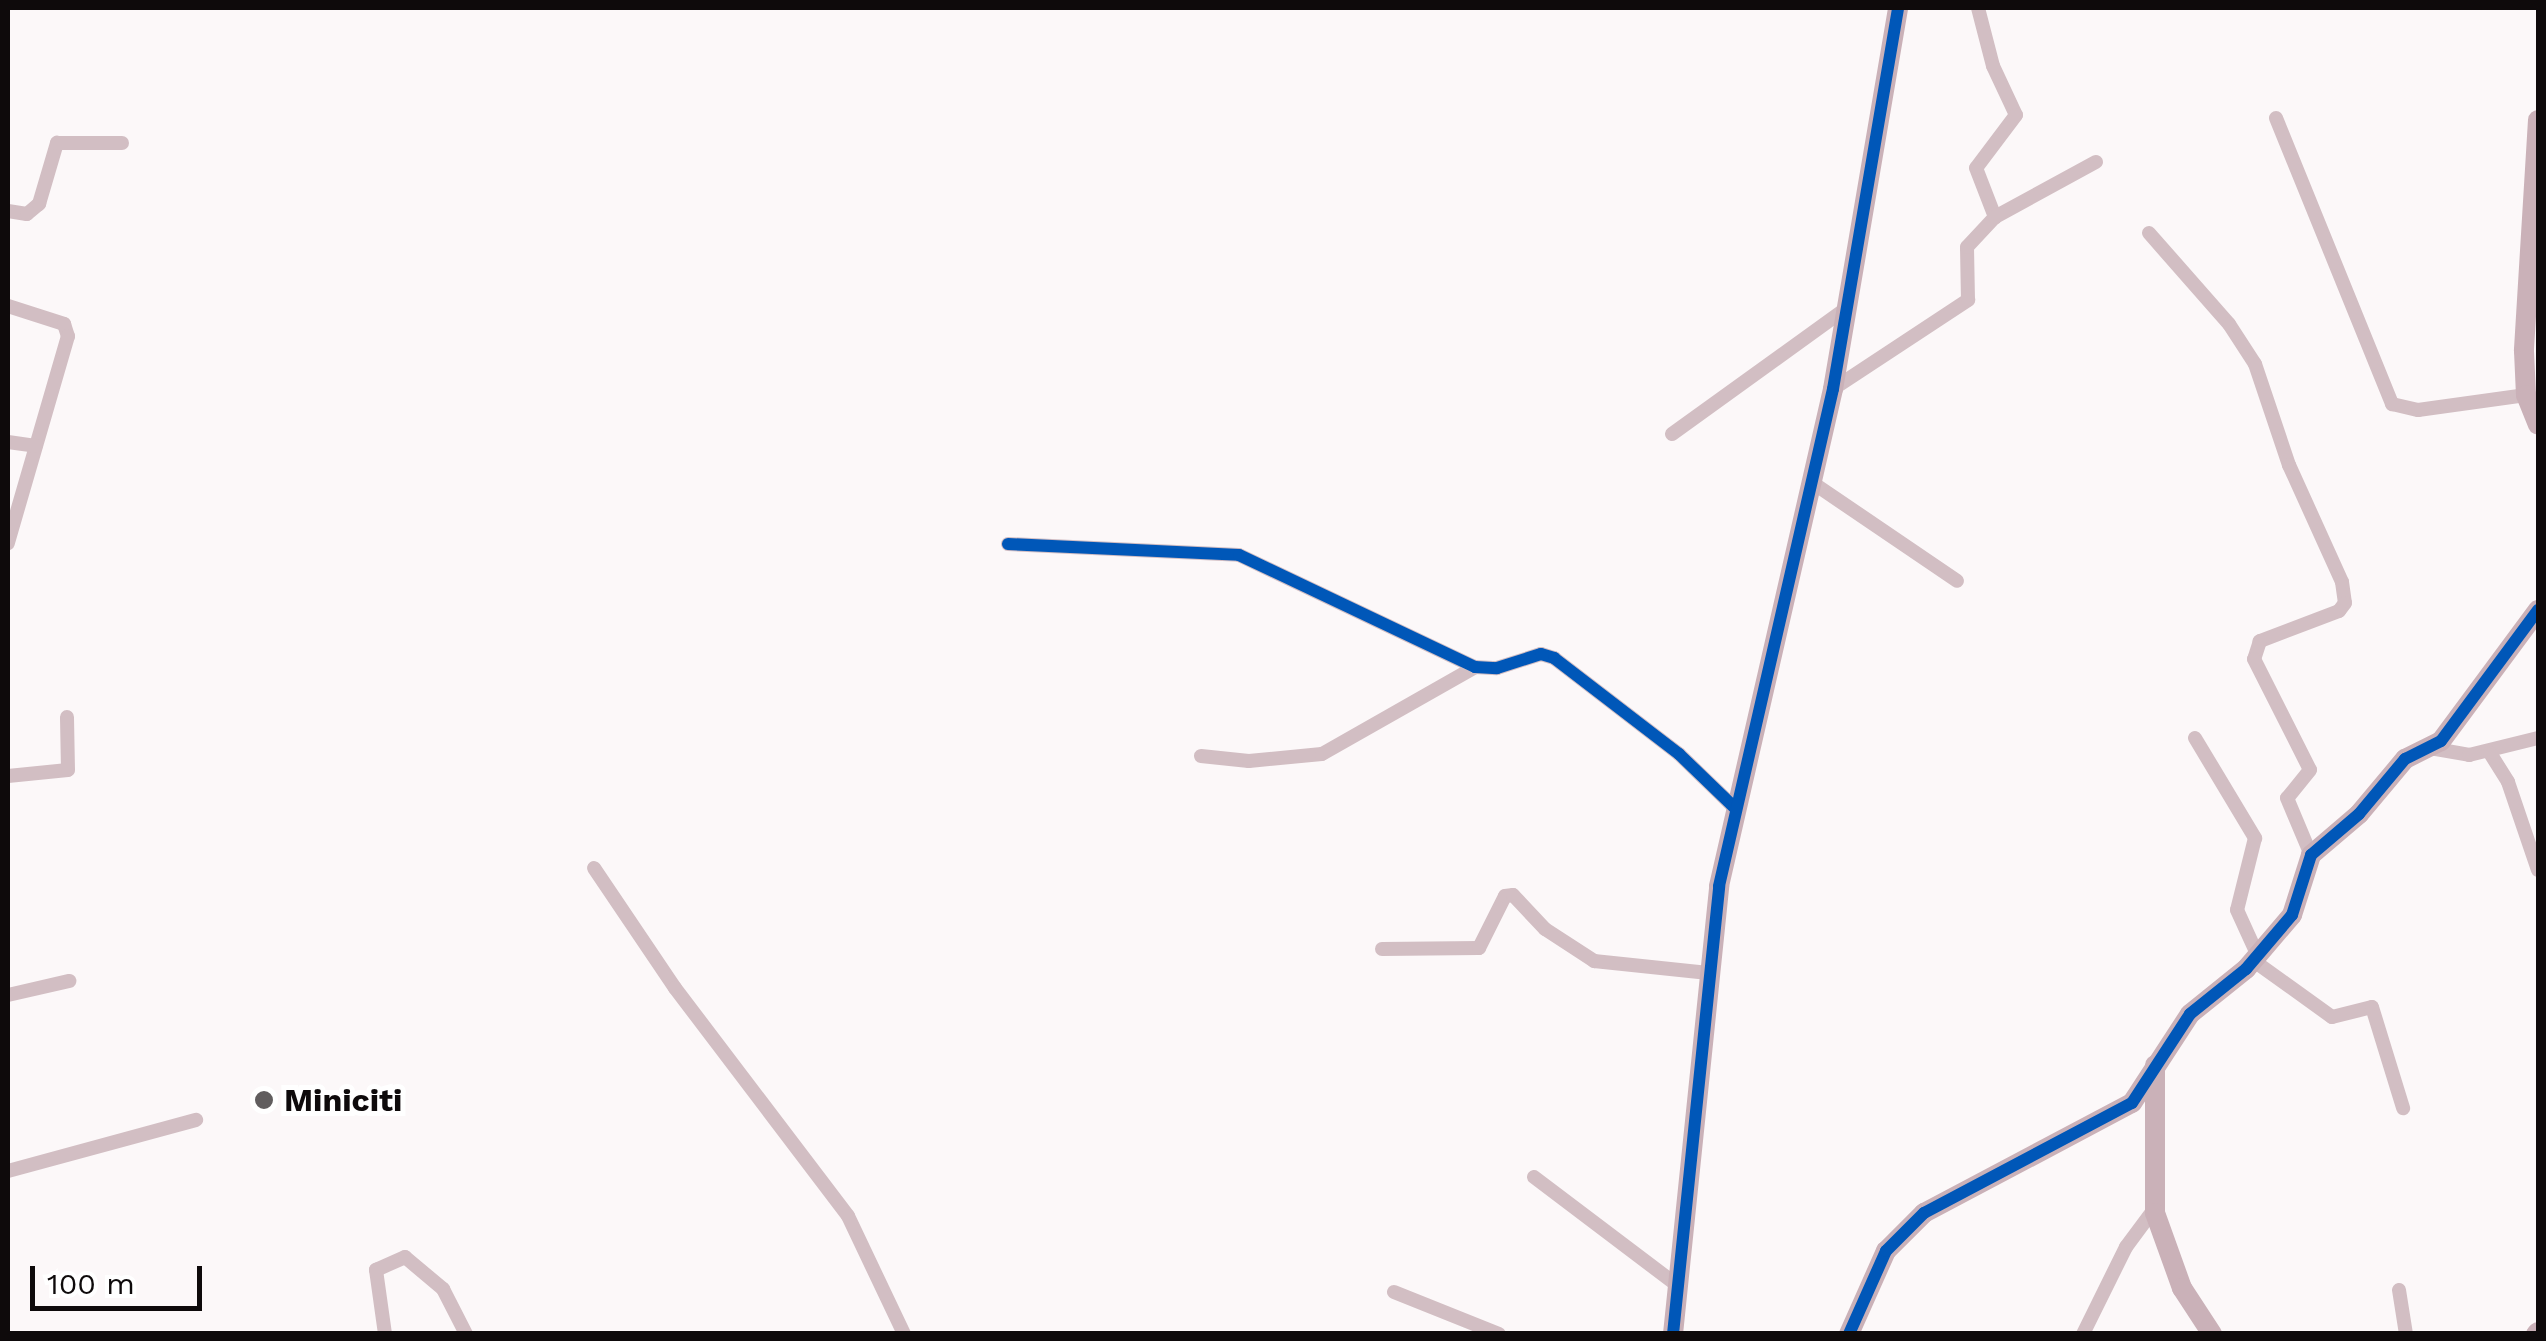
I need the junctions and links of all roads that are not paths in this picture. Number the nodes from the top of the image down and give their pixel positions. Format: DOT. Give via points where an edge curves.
graph roads {
  1 [pos="1898,8"];
  2 [pos="1978,8"];
  3 [pos="2276,118"];
  4 [pos="2538,120"];
  5 [pos="122,143"];
  6 [pos="2096,162"];
  7 [pos="8,211"];
  8 [pos="1995,217"];
  9 [pos="2148,234"];
  10 [pos="8,306"];
  11 [pos="1848,307"];
  12 [pos="1833,389"];
  13 [pos="2526,395"];
  14 [pos="2538,425"];
  15 [pos="1672,434"];
  16 [pos="8,442"];
  17 [pos="36,446"];
  18 [pos="1813,484"];
  19 [pos="11,508"];
  20 [pos="8,543"];
  21 [pos="1008,544"];
  22 [pos="1957,582"];
  23 [pos="2538,610"];
  24 [pos="1475,667"];
  25 [pos="67,717"];
  26 [pos="2195,738"];
  27 [pos="2538,738"];
  28 [pos="2430,748"];
  29 [pos="2490,753"];
  30 [pos="1201,756"];
  31 [pos="8,776"];
  32 [pos="1735,808"];
  33 [pos="2311,855"];
  34 [pos="594,868"];
  35 [pos="2538,870"];
  36 [pos="1382,948"];
  37 [pos="2256,958"];
  38 [pos="1708,973"];
  39 [pos="69,981"];
  40 [pos="8,995"];
  41 [pos="2155,1064"];
  42 [pos="2403,1108"];
  43 [pos="196,1120"];
  44 [pos="8,1171"];
  45 [pos="1534,1177"];
  46 [pos="2155,1208"];
  47 [pos="1678,1286"];
  48 [pos="2399,1290"];
  49 [pos="1394,1292"];
  50 [pos="385,1334"];
  51 [pos="466,1334"];
  52 [pos="904,1334"];
  53 [pos="1500,1334"];
  54 [pos="1673,1334"];
  55 [pos="1849,1334"];
  56 [pos="2083,1334"];
  57 [pos="2212,1334"];
  58 [pos="2406,1334"];
  1 -- 11 [label="street"];
  2 -- 8 [label="street" via="1993,66 2016,115 1976,168"];
  3 -- 13 [label="street" via="2392,404 2418,410"];
  4 -- 13 [label="street" via="2524,260"];
  5 -- 7 [label="street" via="57,143 40,204 27,214"];
  6 -- 8 [label="street"];
  8 -- 12 [label="street" via="1966,247 1968,300"];
  9 -- 33 [label="street" via="2229,324 2255,364 2289,465 2342,582 2345,603 2339,611 2260,641 2254,659 2310,770 2287,798"];
  10 -- 17 [label="street" via="68,328"];
  11 -- 12 [label="street"];
  11 -- 15 [label="street"];
  12 -- 18 [label="street"];
  13 -- 14 [label="street"];
  16 -- 17 [label="street"];
  17 -- 19 [label="street"];
  18 -- 22 [label="street"];
  18 -- 32 [label="street"];
  19 -- 20 [label="street"];
  21 -- 24 [label="street" via="1239,555"];
  23 -- 28 [label="street" via="2470,707"];
  24 -- 30 [label="street" via="1322,754 1249,761"];
  24 -- 32 [label="street" via="1497,668 1541,654 1564,662"];
  25 -- 31 [label="street" via="68,770"];
  26 -- 37 [label="street" via="2255,838 2237,910"];
  27 -- 29 [label="street"];
  28 -- 29 [label="street"];
  28 -- 33 [label="street" via="2394,769 2359,814"];
  29 -- 35 [label="street"];
  32 -- 38 [label="street"];
  33 -- 37 [label="street" via="2298,905"];
  34 -- 52 [label="street" via="674,988 848,1216"];
  36 -- 38 [label="street" via="1479,948 1508,894 1594,962"];
  37 -- 41 [label="street" via="2190,1014"];
  37 -- 42 [label="street" via="2332,1017 2372,1007"];
  38 -- 47 [label="street"];
  39 -- 40 [label="street"];
  41 -- 46 [label="street"];
  41 -- 55 [label="street" via="2127,1108 2040,1149 1905,1228 1886,1251"];
  43 -- 44 [label="street"];
  45 -- 47 [label="street"];
  46 -- 56 [label="street"];
  46 -- 57 [label="street" via="2182,1288"];
  47 -- 54 [label="street"];
  48 -- 58 [label="street"];
  49 -- 53 [label="street"];
  50 -- 51 [label="street" via="376,1270 405,1257 443,1289"];
}
